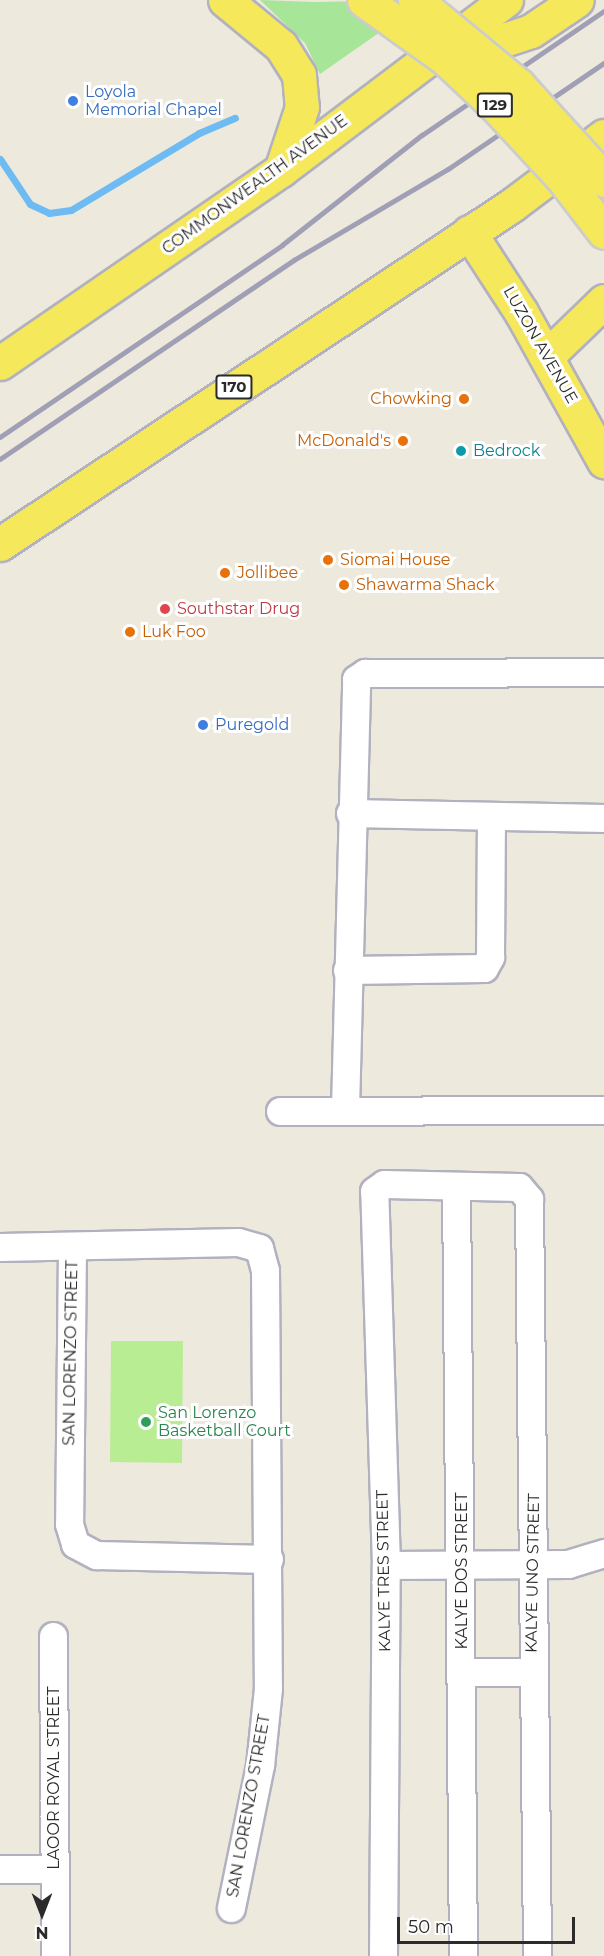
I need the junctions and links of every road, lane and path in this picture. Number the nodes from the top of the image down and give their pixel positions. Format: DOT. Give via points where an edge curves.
graph roads {
  1 [pos="225,0"];
  2 [pos="364,0"];
  3 [pos="415,0"];
  4 [pos="506,0"];
  5 [pos="577,0"];
  6 [pos="409,71"];
  7 [pos="604,136"];
  8 [pos="280,170"];
  9 [pos="604,179"];
  10 [pos="512,205"];
  11 [pos="469,232"];
  12 [pos="604,232"];
  13 [pos="604,301"];
  14 [pos="547,356"];
  15 [pos="0,363"];
  16 [pos="604,461"];
  17 [pos="0,544"];
  18 [pos="604,672"];
  19 [pos="350,813"];
  20 [pos="491,816"];
  21 [pos="604,818"];
  22 [pos="347,970"];
  23 [pos="345,1109"];
  24 [pos="280,1110"];
  25 [pos="604,1110"];
  26 [pos="456,1186"];
  27 [pos="0,1247"];
  28 [pos="72,1247"];
  29 [pos="604,1553"];
  30 [pos="269,1559"];
  31 [pos="386,1565"];
  32 [pos="462,1566"];
  33 [pos="534,1566"];
  34 [pos="53,1636"];
  35 [pos="462,1672"];
  36 [pos="532,1672"];
  37 [pos="0,1869"];
  38 [pos="55,1869"];
  39 [pos="231,1908"];
  40 [pos="55,1956"];
  41 [pos="383,1956"];
  42 [pos="463,1956"];
  43 [pos="537,1956"];
  1 -- 8 [label="main road" via="281,46 299,75 302,107"];
  2 -- 12 [label="main road, 129, bridge" via="445,58 495,105 562,177"];
  3 -- 9 [label="main road, 129, bridge" via="518,85"];
  4 -- 6 [label="main road, COMMONWEALTH AVENUE"];
  5 -- 6 [label="main road" via="531,31"];
  6 -- 8 [label="main road, COMMONWEALTH AVENUE"];
  7 -- 10 [label="main road, 170"];
  8 -- 15 [label="main road, COMMONWEALTH AVENUE"];
  9 -- 10 [label="main road, 170" via="549,203"];
  10 -- 11 [label="main road, 170"];
  11 -- 14 [label="main road, LUZON AVENUE"];
  11 -- 17 [label="main road, 170"];
  13 -- 14 [label="main road"];
  14 -- 16 [label="main road, LUZON AVENUE"];
  18 -- 19 [label="street" via="365,674 352,687"];
  19 -- 20 [label="street"];
  19 -- 22 [label="street"];
  20 -- 21 [label="street"];
  20 -- 22 [label="street" via="490,957 484,969"];
  22 -- 23 [label="street"];
  23 -- 24 [label="street"];
  23 -- 25 [label="street"];
  26 -- 31 [label="street, KALYE TRES STREET" via="377,1186"];
  26 -- 32 [label="street, KALYE DOS STREET"];
  26 -- 33 [label="street, KALYE UNO STREET" via="526,1191"];
  27 -- 28 [label="street"];
  28 -- 30 [label="street, SAN LORENZO STREET" via="69,1524 75,1544 96,1555"];
  28 -- 30 [label="street, SAN LORENZO STREET" via="238,1242 259,1248 265,1270"];
  29 -- 33 [label="street" via="568,1564"];
  30 -- 39 [label="street, SAN LORENZO STREET" via="266,1723"];
  31 -- 32 [label="street"];
  31 -- 41 [label="street, KALYE TRES STREET"];
  32 -- 33 [label="street"];
  32 -- 35 [label="street, KALYE DOS STREET"];
  33 -- 36 [label="street, KALYE UNO STREET"];
  34 -- 38 [label="street, LAOOR ROYAL STREET"];
  35 -- 36 [label="street"];
  35 -- 42 [label="street, KALYE DOS STREET"];
  36 -- 43 [label="street, KALYE UNO STREET"];
  37 -- 38 [label="street"];
  38 -- 40 [label="street, LAOOR ROYAL STREET"];
}
